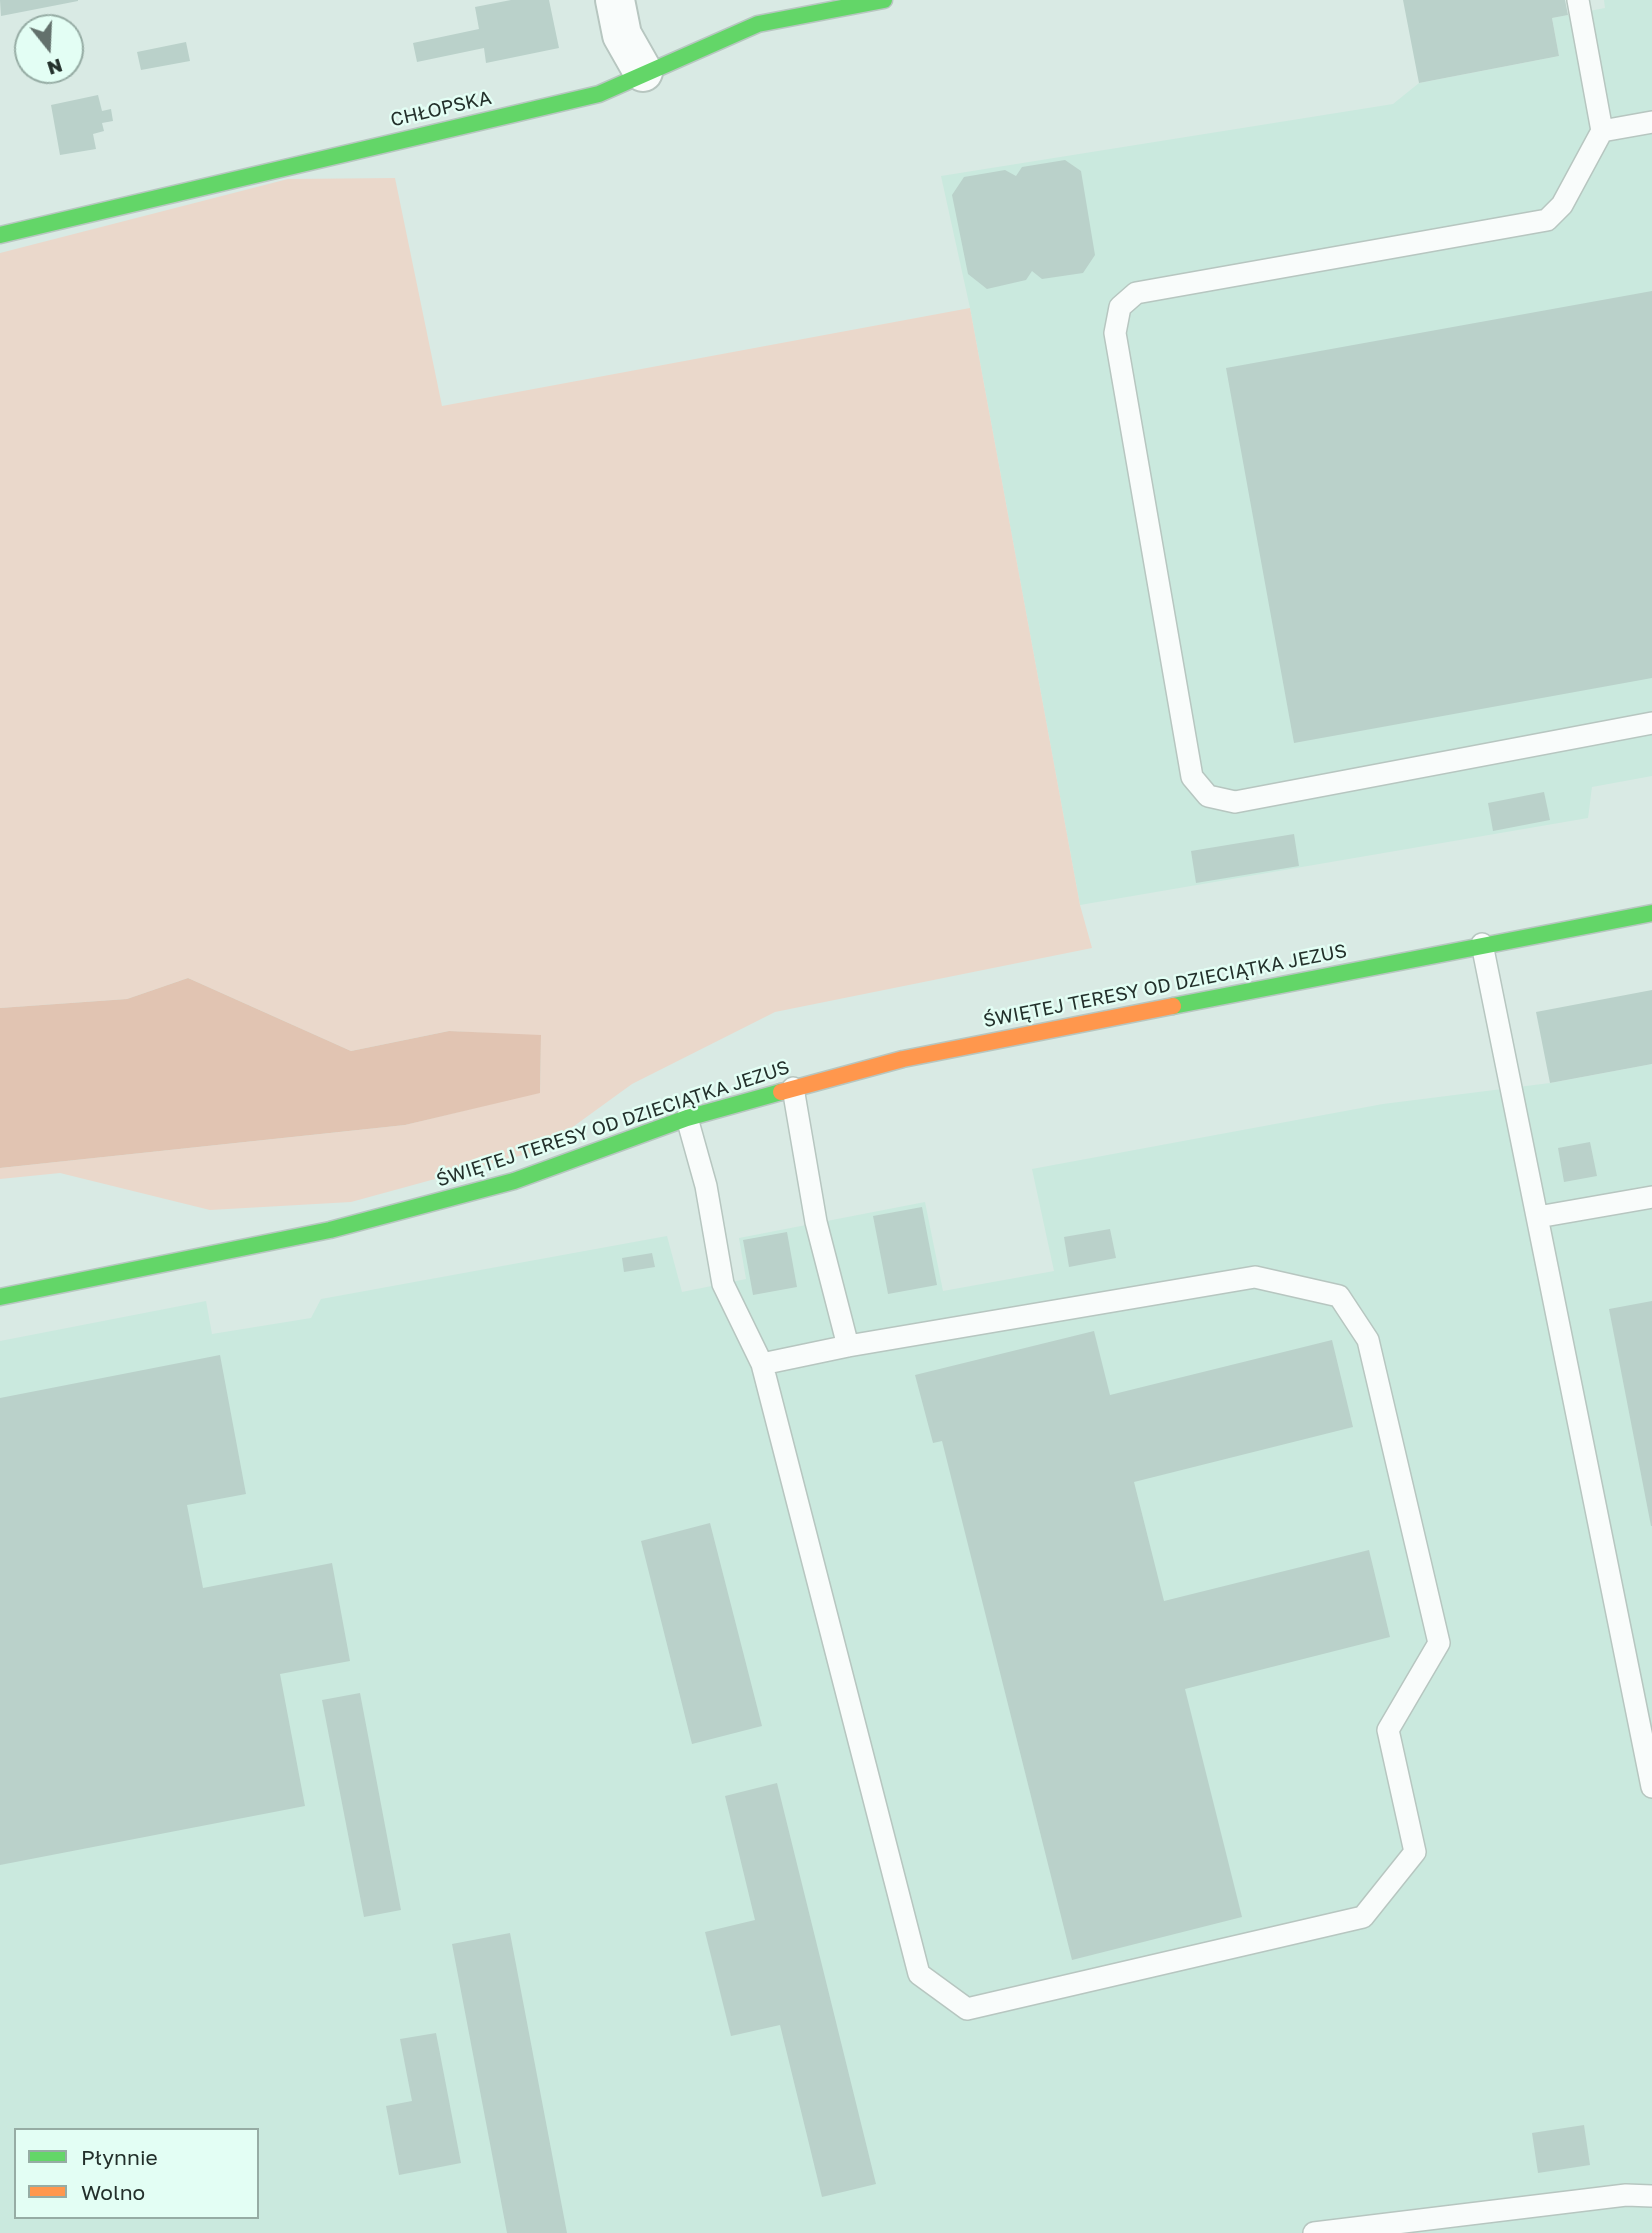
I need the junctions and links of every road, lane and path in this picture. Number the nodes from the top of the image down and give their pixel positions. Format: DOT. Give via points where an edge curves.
graph roads {
  1 [pos="615,0"];
  2 [pos="884,0"];
  3 [pos="1578,0"];
  4 [pos="643,72"];
  5 [pos="1652,122"];
  6 [pos="1602,131"];
  7 [pos="0,235"];
  8 [pos="1652,723"];
  9 [pos="1652,912"];
  10 [pos="1482,944"];
  11 [pos="793,1088"];
  12 [pos="687,1118"];
  13 [pos="1652,1197"];
  14 [pos="1538,1217"];
  15 [pos="0,1297"];
  16 [pos="848,1346"];
  17 [pos="762,1364"];
  18 [pos="1652,1787"];
  19 [pos="1652,2196"];
  20 [pos="1314,2233"];
  1 -- 4 [label="street" via="622,35"];
  2 -- 4 [label="street, CHŁOPSKA" via="758,24"];
  3 -- 6 [label="lane"];
  4 -- 7 [label="street, CHŁOPSKA" via="599,94"];
  5 -- 6 [label="lane"];
  6 -- 8 [label="lane" via="1562,205 1547,220 1136,293 1120,307 1115,334 1192,776 1208,796 1235,802"];
  9 -- 10 [label="street, ŚWIĘTEJ TERESY OD DZIECIĄTKA JEZUS"];
  10 -- 11 [label="street, ŚWIĘTEJ TERESY OD DZIECIĄTKA JEZUS" via="903,1059"];
  10 -- 14 [label="lane"];
  11 -- 12 [label="street, ŚWIĘTEJ TERESY OD DZIECIĄTKA JEZUS"];
  11 -- 16 [label="lane" via="816,1222"];
  12 -- 15 [label="street, ŚWIĘTEJ TERESY OD DZIECIĄTKA JEZUS" via="514,1181 330,1230"];
  12 -- 17 [label="lane" via="706,1186 723,1284"];
  13 -- 14 [label="lane"];
  14 -- 18 [label="lane"];
  16 -- 17 [label="lane"];
  16 -- 17 [label="lane" via="1255,1277 1339,1296 1368,1340 1438,1643 1388,1730 1415,1852 1363,1917 967,2009 919,1974"];
  19 -- 20 [label="lane" via="1626,2195"];
}
